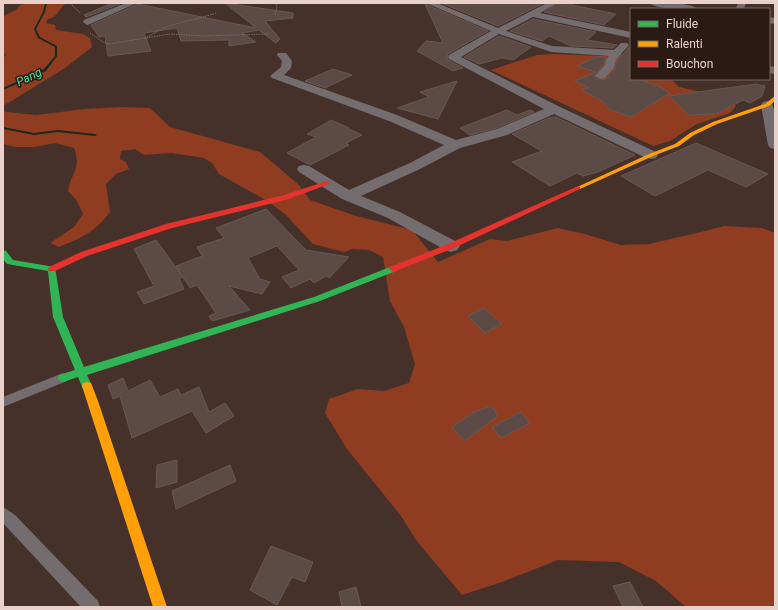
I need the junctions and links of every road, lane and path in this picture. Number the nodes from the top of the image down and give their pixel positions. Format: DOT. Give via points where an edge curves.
graph roads {
  1 [pos="8,3"];
  2 [pos="133,3"];
  3 [pos="276,3"];
  4 [pos="430,3"];
  5 [pos="553,3"];
  6 [pos="652,3"];
  7 [pos="3,4"];
  8 [pos="462,5"];
  9 [pos="687,8"];
  10 [pos="449,10"];
  11 [pos="216,14"];
  12 [pos="532,14"];
  13 [pos="274,15"];
  14 [pos="87,22"];
  15 [pos="498,31"];
  16 [pos="630,33"];
  17 [pos="269,34"];
  18 [pos="145,39"];
  19 [pos="618,53"];
  20 [pos="282,55"];
  21 [pos="601,76"];
  22 [pos="771,102"];
  23 [pos="554,109"];
  24 [pos="455,145"];
  25 [pos="775,145"];
  26 [pos="651,155"];
  27 [pos="304,169"];
  28 [pos="327,183"];
  29 [pos="348,196"];
  30 [pos="451,246"];
  31 [pos="3,253"];
  32 [pos="52,269"];
  33 [pos="82,371"];
  34 [pos="63,378"];
  35 [pos="3,402"];
  36 [pos="3,514"];
  37 [pos="92,607"];
  38 [pos="160,607"];
  1 -- 7 [label="path"];
  2 -- 14 [label="street"];
  3 -- 13 [label="path"];
  4 -- 10 [label="street"];
  5 -- 12 [label="street"];
  6 -- 9 [label="street"];
  8 -- 10 [label="street"];
  10 -- 15 [label="street"];
  11 -- 18 [label="path" via="170,24 150,33"];
  12 -- 15 [label="street"];
  12 -- 16 [label="street"];
  14 -- 18 [label="path" via="85,27 103,42"];
  15 -- 19 [label="street" via="550,49"];
  15 -- 23 [label="street" via="453,56"];
  16 -- 19 [label="street"];
  17 -- 18 [label="path" via="170,34"];
  19 -- 21 [label="street"];
  20 -- 24 [label="street" via="287,61 286,68 276,76 393,118"];
  22 -- 25 [label="street"];
  22 -- 26 [label="street" via="715,123 692,134 677,145"];
  23 -- 24 [label="street" via="502,132"];
  23 -- 26 [label="street"];
  24 -- 29 [label="street"];
  26 -- 30 [label="street"];
  27 -- 28 [label="street"];
  28 -- 29 [label="street"];
  28 -- 32 [label="street" via="286,197 169,226 84,254"];
  29 -- 30 [label="street" via="394,215"];
  30 -- 33 [label="street" via="317,299"];
  31 -- 32 [label="street" via="10,262"];
  32 -- 33 [label="street" via="58,317"];
  33 -- 34 [label="street"];
  33 -- 38 [label="street"];
  34 -- 35 [label="lane"];
  36 -- 37 [label="lane"];
}
